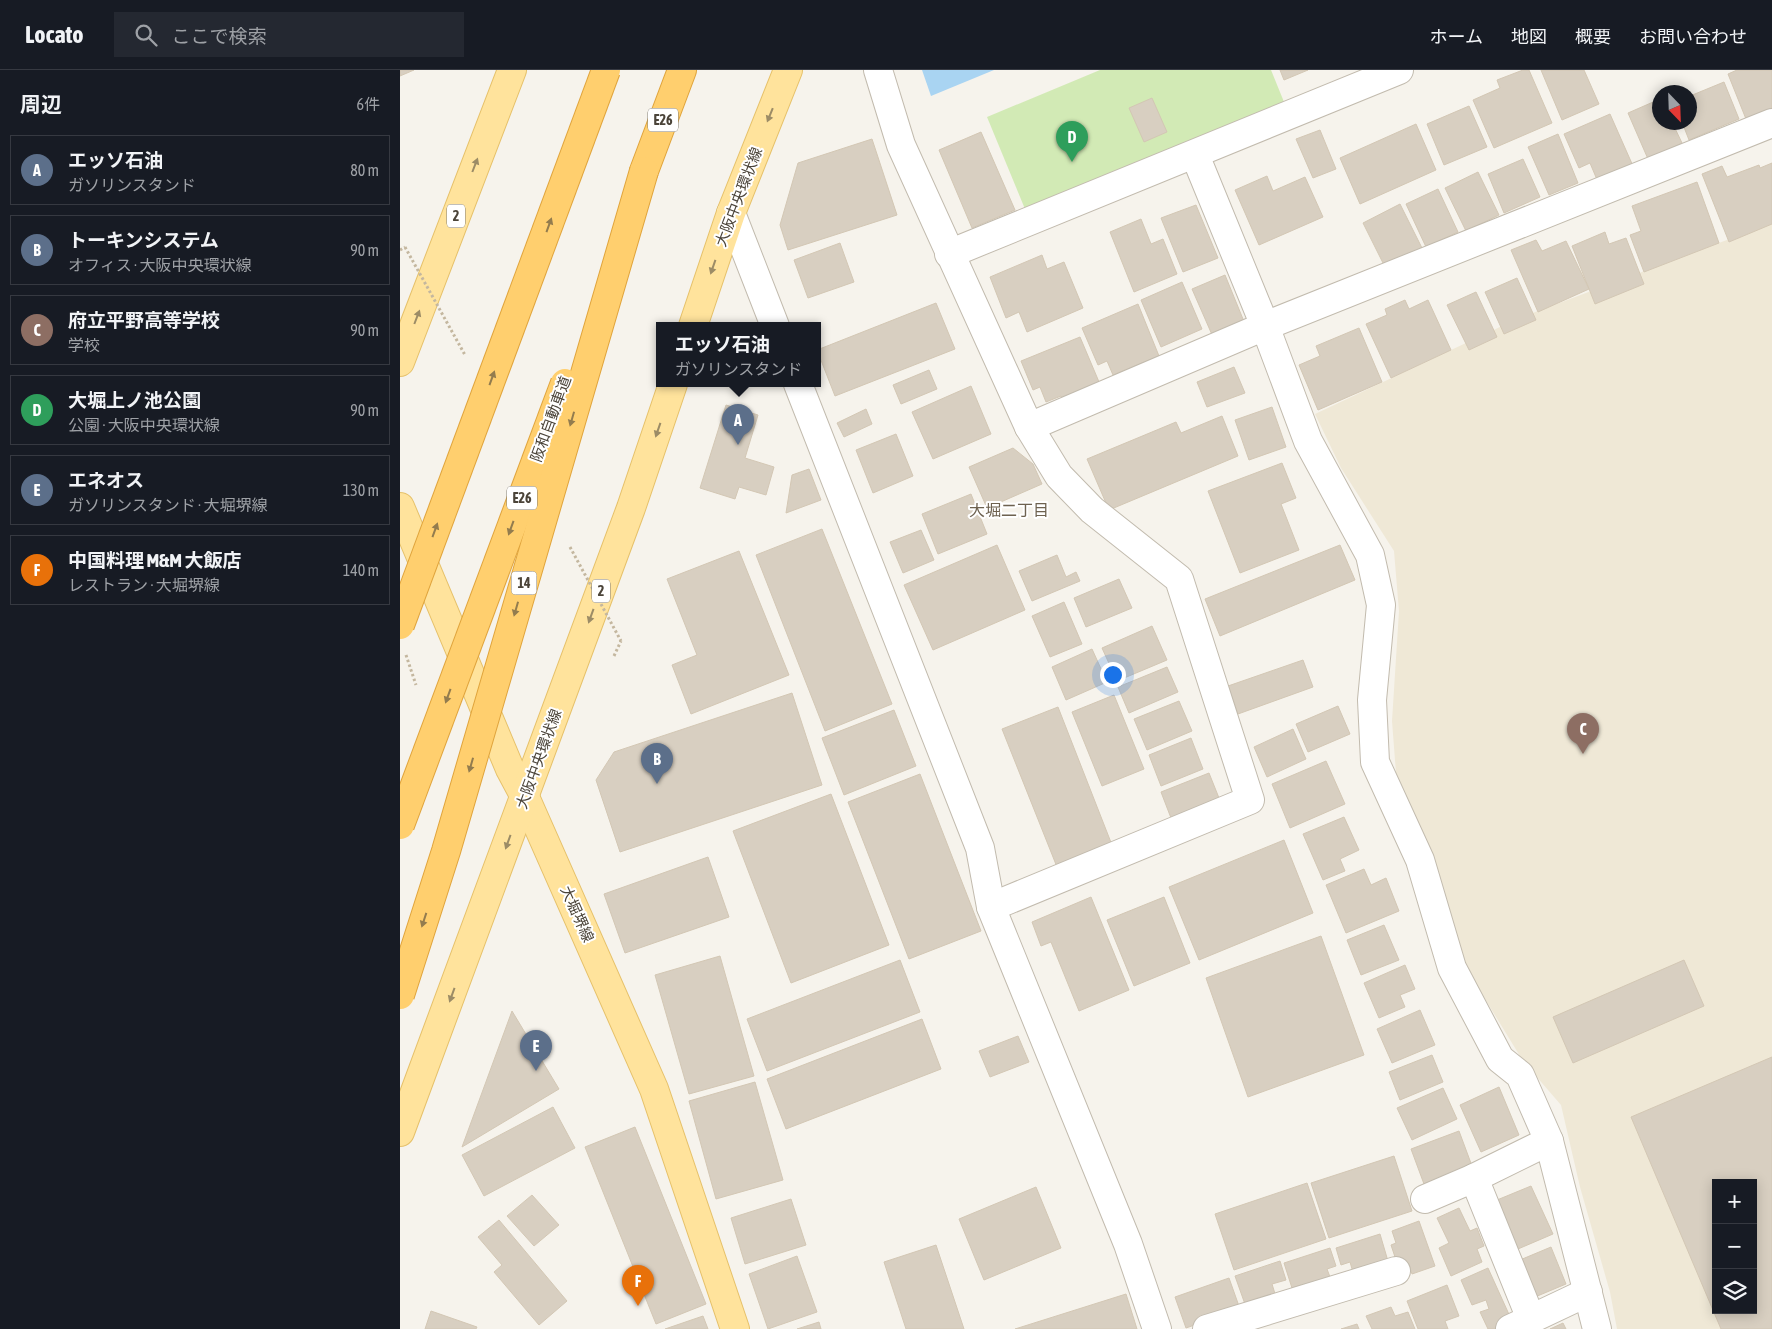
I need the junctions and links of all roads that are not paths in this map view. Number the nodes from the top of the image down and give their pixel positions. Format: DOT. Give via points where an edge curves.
graph roads {
  1 [pos="512,70"];
  2 [pos="606,70"];
  3 [pos="788,70"];
  4 [pos="878,70"];
  5 [pos="1399,70"];
  6 [pos="681,75"];
  7 [pos="1772,123"];
  8 [pos="1195,155"];
  9 [pos="644,171"];
  10 [pos="731,213"];
  11 [pos="950,254"];
  12 [pos="694,322"];
  13 [pos="773,322"];
  14 [pos="1265,326"];
  15 [pos="400,362"];
  16 [pos="672,387"];
  17 [pos="799,387"];
  18 [pos="1029,427"];
  19 [pos="400,507"];
  20 [pos="400,625"];
  21 [pos="525,797"];
  22 [pos="400,825"];
  23 [pos="991,907"];
  24 [pos="400,995"];
  25 [pos="400,1132"];
  26 [pos="1549,1141"];
  27 [pos="1474,1178"];
  28 [pos="1425,1199"];
  29 [pos="1396,1271"];
  30 [pos="1588,1292"];
  31 [pos="1520,1324"];
  32 [pos="735,1329"];
  33 [pos="1157,1329"];
  34 [pos="1207,1329"];
  35 [pos="1597,1329"];
  15 -- 1 [label="main road, 2, one-way"];
  20 -- 2 [label="highway, one-way, bridge"];
  3 -- 10 [label="main road, 大阪中央環状線, one-way"];
  4 -- 11 [label="street" via="901,145"];
  5 -- 8 [label="street"];
  6 -- 9 [label="highway, 阪和自動車道 / E26"];
  7 -- 14 [label="street"];
  8 -- 11 [label="street"];
  8 -- 14 [label="street"];
  9 -- 22 [label="highway, 阪和自動車道 / E26, one-way, bridge"];
  9 -- 24 [label="highway, 14, one-way, bridge" via="446,851"];
  10 -- 12 [label="main road, 大阪中央環状線, one-way"];
  10 -- 13 [label="street"];
  11 -- 18 [label="street"];
  14 -- 18 [label="street"];
  14 -- 26 [label="street" via="1308,441 1370,555 1381,606 1372,700 1375,762 1420,860 1452,968 1500,1059 1520,1075"];
  16 -- 21 [label="main road, 大阪中央環状線 / 2, one-way"];
  17 -- 23 [label="street" via="980,848"];
  18 -- 23 [label="street" via="1059,476 1092,510 1179,579 1250,800"];
  19 -- 21 [label="main road, 大堀堺線" via="510,769"];
  21 -- 25 [label="main road, 大阪中央環状線 / 2, one-way"];
  21 -- 32 [label="main road, 大堀堺線" via="654,1089"];
  23 -- 33 [label="street" via="1128,1244"];
  26 -- 27 [label="street"];
  26 -- 30 [label="street"];
  27 -- 28 [label="street"];
  27 -- 31 [label="street"];
  29 -- 34 [label="street"];
  30 -- 31 [label="street"];
  30 -- 35 [label="street"];
}
